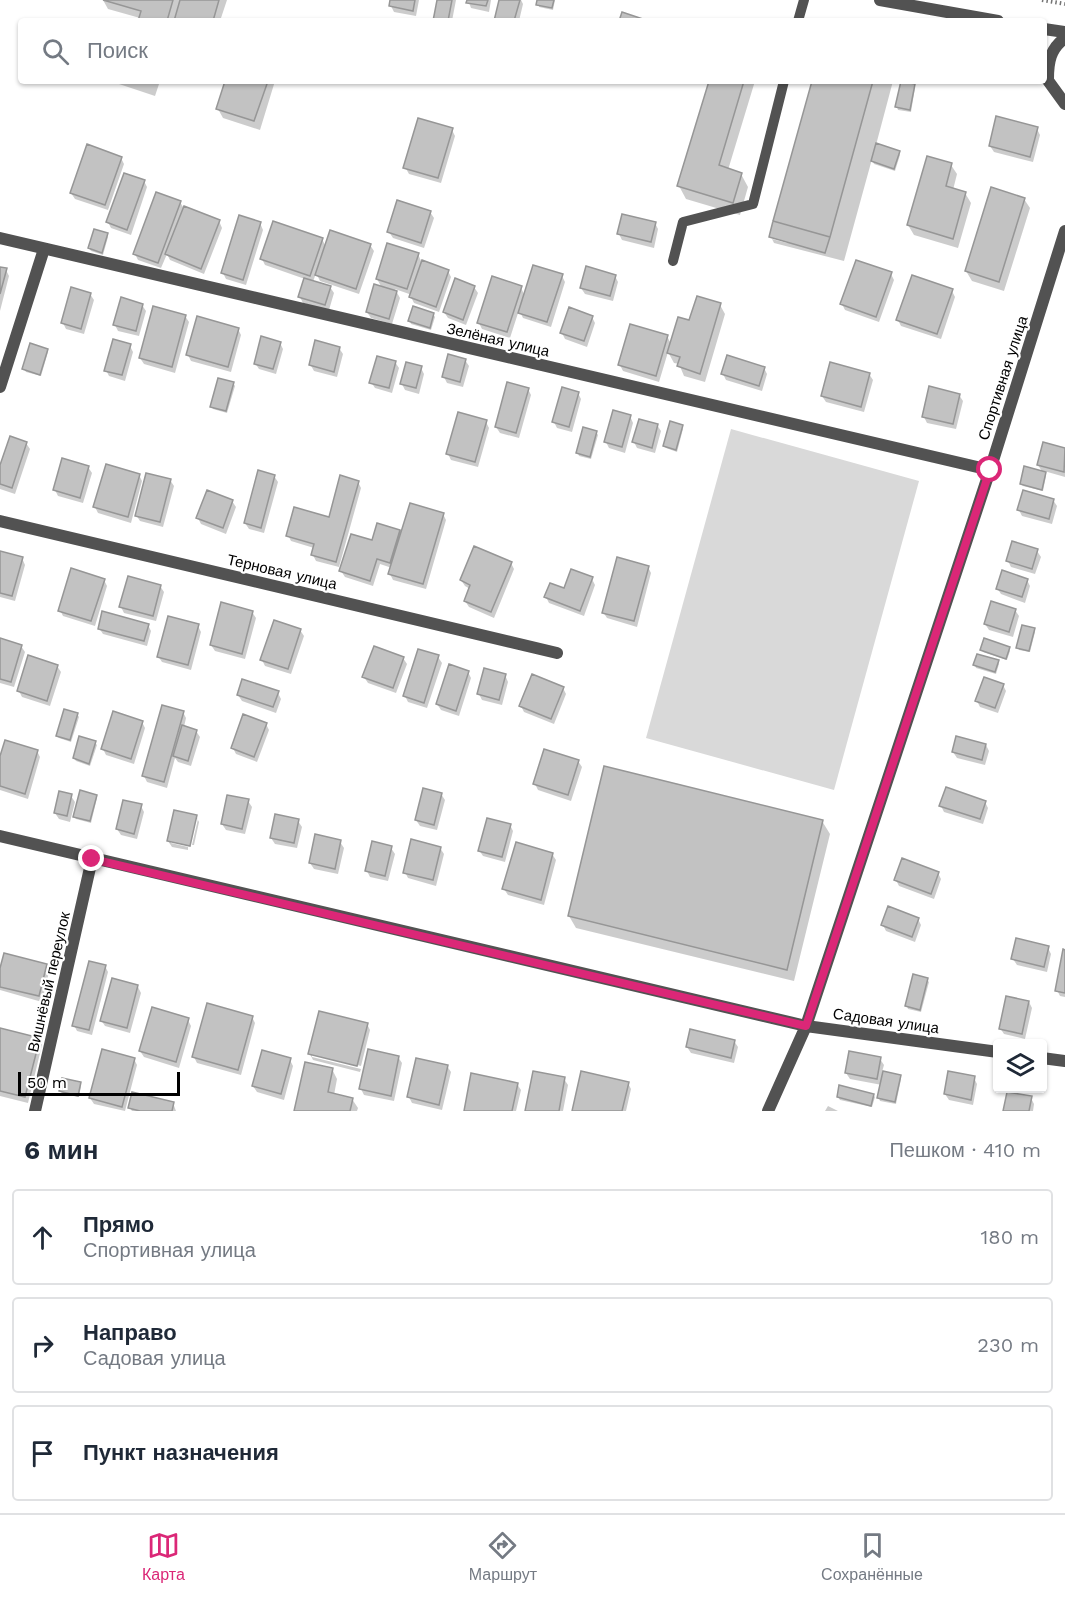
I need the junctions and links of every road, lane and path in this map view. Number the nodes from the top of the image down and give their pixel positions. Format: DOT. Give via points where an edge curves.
graph roads {
  1 [pos="804,0"];
  2 [pos="880,0"];
  3 [pos="1042,0"];
  4 [pos="1065,4"];
  5 [pos="799,18"];
  6 [pos="972,18"];
  7 [pos="1047,29"];
  8 [pos="1065,32"];
  9 [pos="1065,38"];
  10 [pos="1047,70"];
  11 [pos="1047,78"];
  12 [pos="782,84"];
  13 [pos="1065,104"];
  14 [pos="1065,231"];
  15 [pos="0,238"];
  16 [pos="44,249"];
  17 [pos="673,261"];
  18 [pos="0,387"];
  19 [pos="990,470"];
  20 [pos="0,521"];
  21 [pos="557,653"];
  22 [pos="0,836"];
  23 [pos="92,859"];
  24 [pos="806,1026"];
  25 [pos="993,1051"];
  26 [pos="1047,1059"];
  27 [pos="1065,1061"];
  28 [pos="35,1111"];
  29 [pos="768,1111"];
  1 -- 5 [label="lane"];
  2 -- 6 [label="street"];
  3 -- 4 [label="path"];
  7 -- 8 [label="street"];
  9 -- 10 [label="street" via="1052,52"];
  11 -- 13 [label="street"];
  12 -- 17 [label="lane" via="753,204 683,222"];
  14 -- 19 [label="street, Спортивная улица"];
  15 -- 16 [label="street, Зелёная улица"];
  16 -- 18 [label="street"];
  16 -- 19 [label="street, Зелёная улица"];
  19 -- 24 [label="street, Спортивная улица"];
  20 -- 21 [label="street, Терновая улица"];
  22 -- 23 [label="street, Садовая улица"];
  23 -- 24 [label="street, Садовая улица"];
  23 -- 28 [label="street, Вишнёвый переулок"];
  24 -- 25 [label="street, Садовая улица"];
  24 -- 29 [label="street, Спортивная улица"];
  26 -- 27 [label="street"];
}
